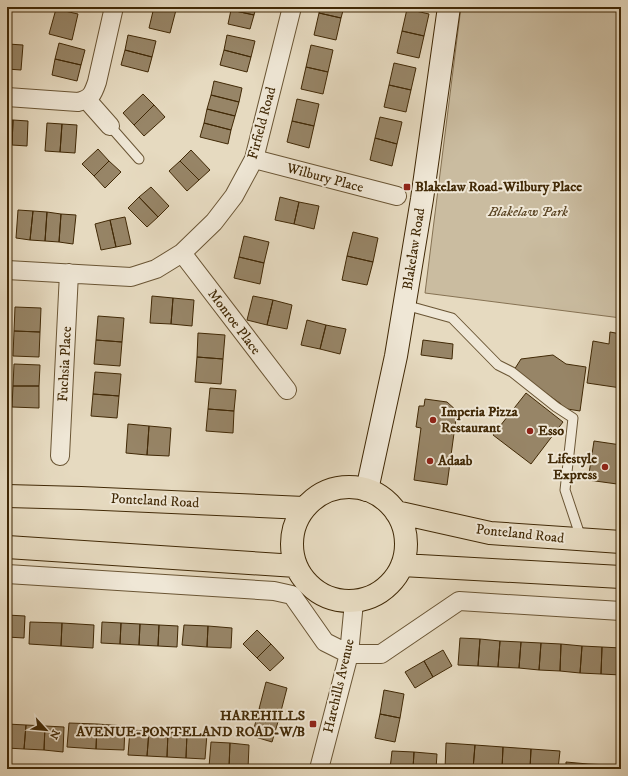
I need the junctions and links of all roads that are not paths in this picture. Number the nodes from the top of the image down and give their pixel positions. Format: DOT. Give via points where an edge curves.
graph roads {
  1 [pos="114,7"];
  2 [pos="292,7"];
  3 [pos="449,7"];
  4 [pos="7,97"];
  5 [pos="87,100"];
  6 [pos="110,126"];
  7 [pos="139,159"];
  8 [pos="254,159"];
  9 [pos="396,196"];
  10 [pos="182,253"];
  11 [pos="7,270"];
  12 [pos="69,273"];
  13 [pos="405,305"];
  14 [pos="287,390"];
  15 [pos="60,456"];
  16 [pos="367,490"];
  17 [pos="7,496"];
  18 [pos="304,508"];
  19 [pos="396,512"];
  20 [pos="582,539"];
  21 [pos="621,542"];
  22 [pos="7,547"];
  23 [pos="402,565"];
  24 [pos="296,566"];
  25 [pos="7,574"];
  26 [pos="621,577"];
  27 [pos="354,602"];
  28 [pos="621,611"];
  29 [pos="349,654"];
  30 [pos="318,769"];
  1 -- 5 [label="street" via="97,82"];
  2 -- 8 [label="street, Firfield Road"];
  3 -- 13 [label="street, Blakelaw Road"];
  4 -- 5 [label="street" via="78,102"];
  5 -- 6 [label="street"];
  6 -- 7 [label="lane"];
  8 -- 9 [label="street, Wilbury Place"];
  8 -- 10 [label="street, Firfield Road" via="234,196 214,222"];
  10 -- 12 [label="street, Firfield Road" via="156,269 131,276"];
  10 -- 14 [label="street, Monroe Place"];
  11 -- 12 [label="street, Firfield Road"];
  12 -- 15 [label="street, Fuchsia Place"];
  13 -- 16 [label="street, Blakelaw Road"];
  13 -- 20 [label="lane" via="452,318 498,365 512,372 573,418 564,490"];
  16 -- 18 [label="highway" via="347,487 328,491"];
  16 -- 19 [label="highway" via="384,499"];
  17 -- 18 [label="highway, Ponteland Road"];
  18 -- 24 [label="highway" via="295,527 292,547"];
  19 -- 20 [label="highway, Ponteland Road" via="490,533"];
  19 -- 23 [label="highway" via="404,530 406,550"];
  20 -- 21 [label="highway, Ponteland Road"];
  22 -- 24 [label="highway"];
  23 -- 26 [label="highway"];
  23 -- 27 [label="highway" via="392,582 369,598"];
  24 -- 27 [label="highway" via="312,588 330,598"];
  25 -- 29 [label="street" via="274,591 292,595 325,642"];
  27 -- 29 [label="street, Harehills Avenue"];
  28 -- 29 [label="street" via="459,601 381,654"];
  29 -- 30 [label="street, Harehills Avenue"];
}
